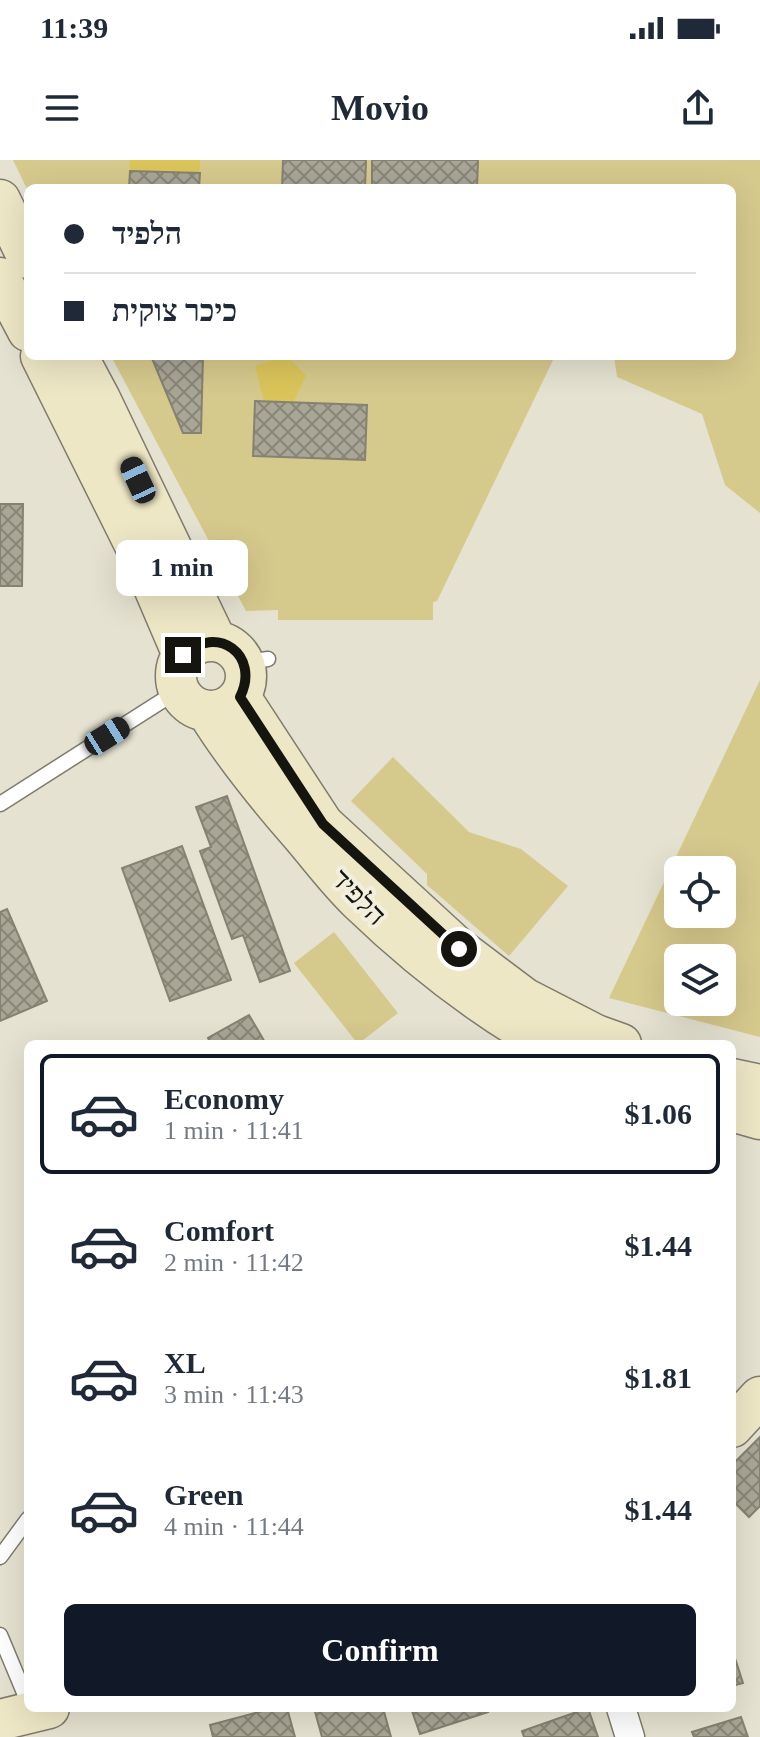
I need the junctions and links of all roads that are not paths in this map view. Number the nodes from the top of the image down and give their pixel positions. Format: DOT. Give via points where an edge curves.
graph roads {
  1 [pos="0,200"];
  2 [pos="24,250"];
  3 [pos="0,278"];
  4 [pos="24,323"];
  5 [pos="43,360"];
  6 [pos="79,360"];
  7 [pos="219,674"];
  8 [pos="0,804"];
  9 [pos="540,1040"];
  10 [pos="610,1040"];
  11 [pos="736,1080"];
  12 [pos="760,1085"];
  13 [pos="736,1112"];
  14 [pos="760,1119"];
  15 [pos="760,1397"];
  16 [pos="736,1423"];
  17 [pos="24,1524"];
  18 [pos="0,1557"];
  19 [pos="0,1635"];
  20 [pos="24,1699"];
  21 [pos="622,1712"];
  22 [pos="630,1737"];
  1 -- 2 [label="street"];
  3 -- 4 [label="street"];
  5 -- 7 [label="street, הלפיד" via="141,557"];
  6 -- 7 [label="street, הלפיד"];
  7 -- 8 [label="lane"];
  7 -- 9 [label="street, הלפיד" via="226,742 357,899 431,966"];
  7 -- 10 [label="street, הלפיד" via="323,824 459,949 524,998"];
  11 -- 12 [label="street"];
  13 -- 14 [label="street"];
  15 -- 16 [label="street"];
  17 -- 18 [label="lane"];
  19 -- 20 [label="lane"];
  21 -- 22 [label="street"];
}
